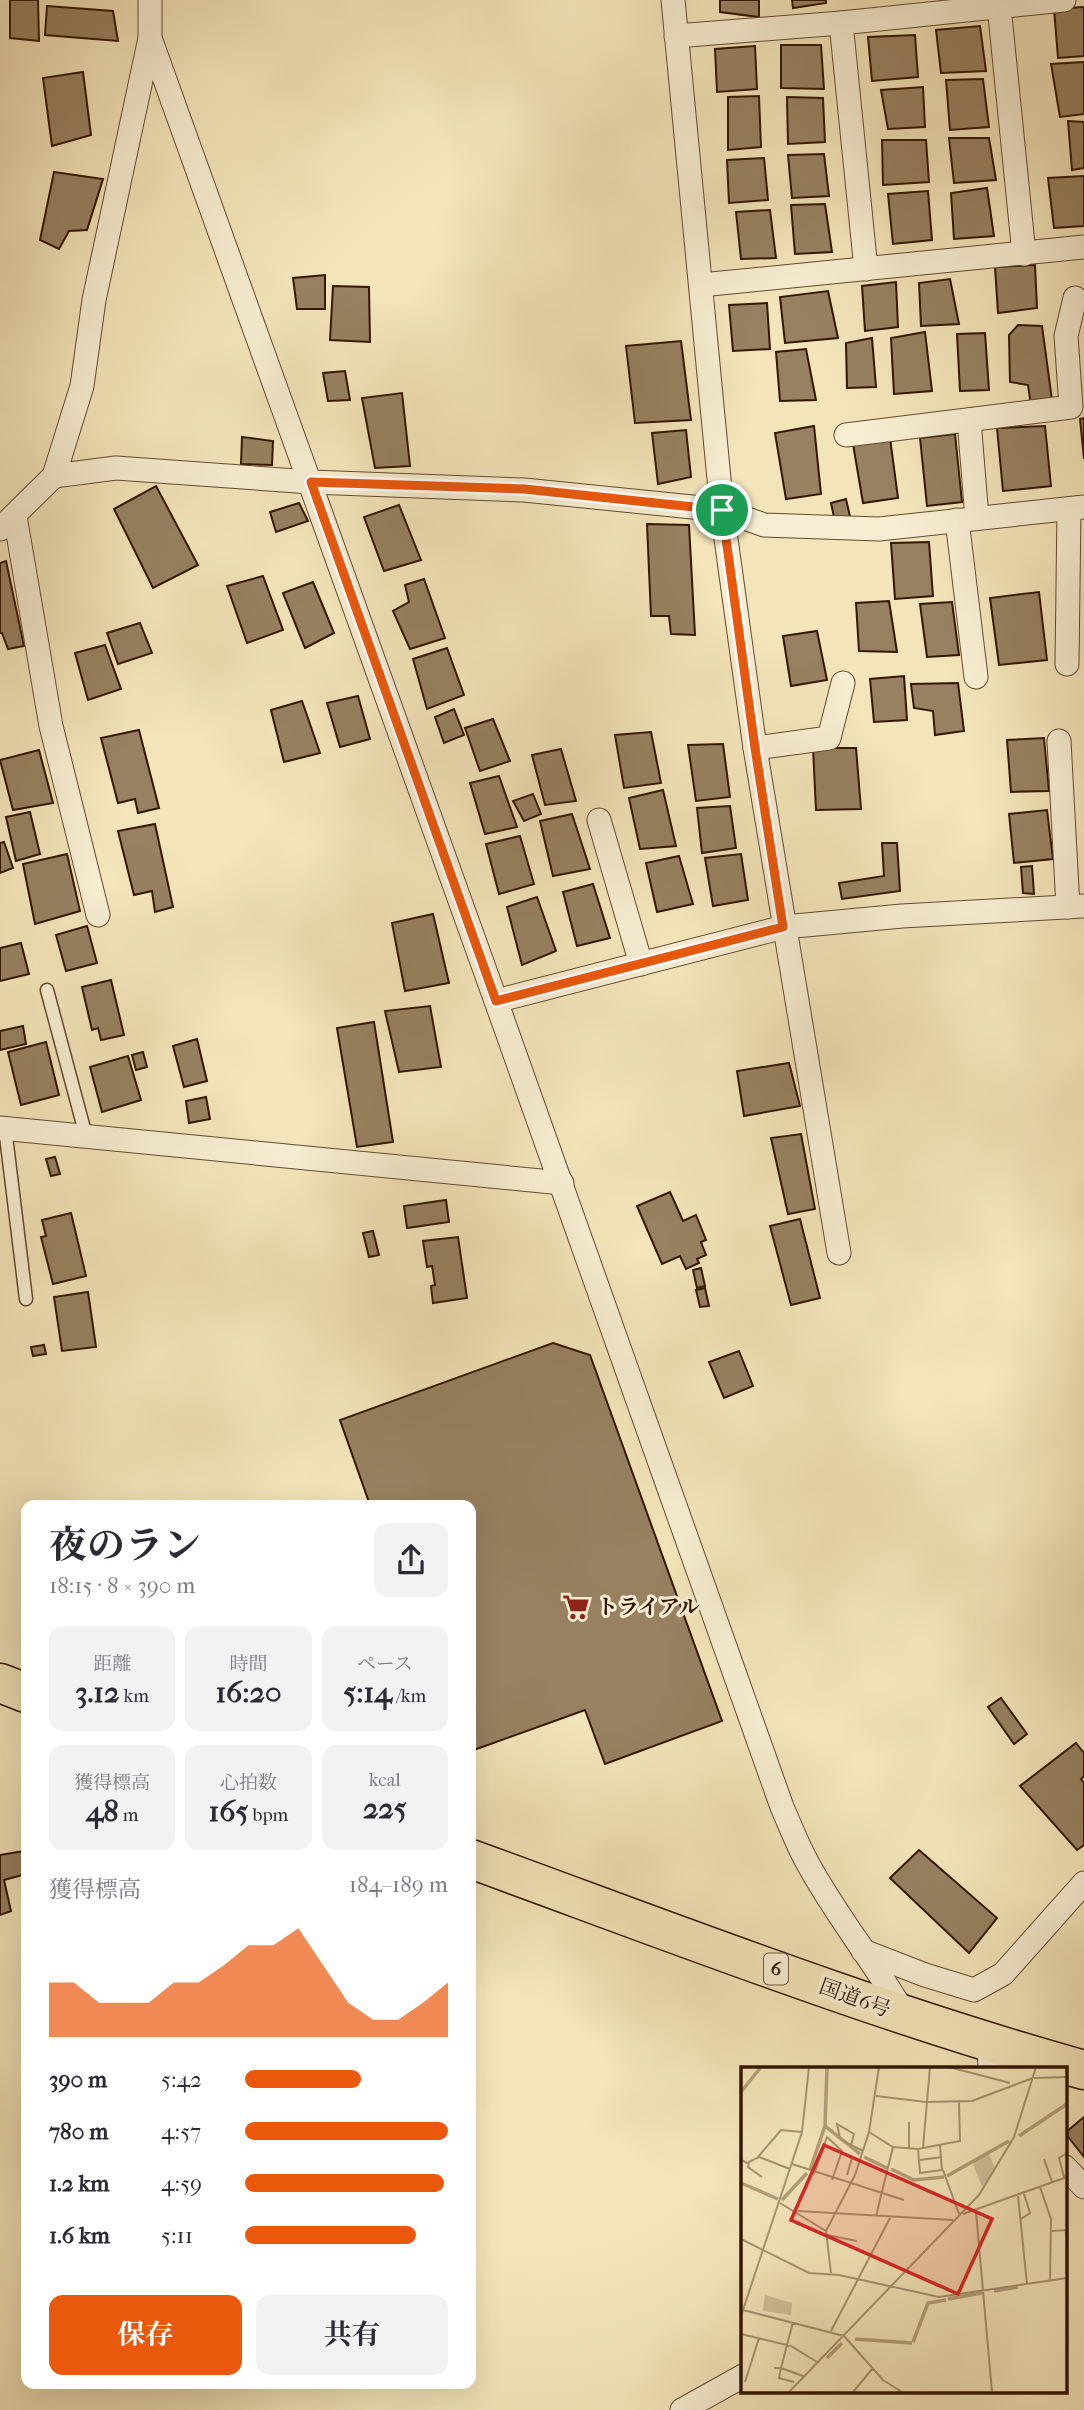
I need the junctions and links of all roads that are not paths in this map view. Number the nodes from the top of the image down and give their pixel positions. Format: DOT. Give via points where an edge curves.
graph roads {
  1 [pos="150,0"];
  2 [pos="673,0"];
  3 [pos="1064,0"];
  4 [pos="999,6"];
  5 [pos="841,23"];
  6 [pos="676,36"];
  7 [pos="150,38"];
  8 [pos="1084,247"];
  9 [pos="1024,254"];
  10 [pos="866,270"];
  11 [pos="701,285"];
  12 [pos="1075,299"];
  13 [pos="1077,406"];
  14 [pos="969,420"];
  15 [pos="846,435"];
  16 [pos="54,476"];
  17 [pos="311,482"];
  18 [pos="1076,508"];
  19 [pos="722,510"];
  20 [pos="967,519"];
  21 [pos="8,523"];
  22 [pos="1067,664"];
  23 [pos="976,677"];
  24 [pos="843,683"];
  25 [pos="1059,741"];
  26 [pos="755,748"];
  27 [pos="598,820"];
  28 [pos="1076,907"];
  29 [pos="98,915"];
  30 [pos="783,927"];
  31 [pos="641,964"];
  32 [pos="47,990"];
  33 [pos="496,1001"];
  34 [pos="2,1128"];
  35 [pos="86,1136"];
  36 [pos="562,1183"];
  37 [pos="839,1253"];
  38 [pos="26,1299"];
  39 [pos="0,1683"];
  40 [pos="21,1691"];
  41 [pos="476,1861"];
  42 [pos="1084,1883"];
  43 [pos="863,1951"];
  44 [pos="906,2017"];
  45 [pos="989,2056"];
  46 [pos="1064,2067"];
  47 [pos="1066,2067"];
  48 [pos="1084,2070"];
  49 [pos="1066,2168"];
  50 [pos="1084,2188"];
  51 [pos="1066,2197"];
  52 [pos="741,2377"];
  53 [pos="682,2410"];
  1 -- 7 [label="street"];
  2 -- 6 [label="street"];
  3 -- 4 [label="street"];
  4 -- 5 [label="street"];
  4 -- 9 [label="street"];
  5 -- 6 [label="street"];
  5 -- 10 [label="street"];
  6 -- 11 [label="street"];
  7 -- 16 [label="street" via="94,300 82,386"];
  7 -- 17 [label="street"];
  8 -- 9 [label="street"];
  9 -- 10 [label="street"];
  10 -- 11 [label="street"];
  11 -- 19 [label="street"];
  12 -- 13 [label="street" via="1066,337"];
  13 -- 14 [label="street"];
  14 -- 15 [label="street"];
  14 -- 20 [label="street"];
  16 -- 17 [label="street" via="116,468"];
  16 -- 21 [label="street"];
  17 -- 19 [label="street" via="524,489"];
  17 -- 33 [label="street"];
  18 -- 20 [label="street"];
  18 -- 22 [label="street"];
  19 -- 20 [label="street" via="764,525 879,529"];
  19 -- 26 [label="street"];
  20 -- 23 [label="street"];
  21 -- 29 [label="street" via="51,726"];
  24 -- 26 [label="street" via="829,738"];
  25 -- 28 [label="street"];
  26 -- 30 [label="street"];
  27 -- 31 [label="street"];
  28 -- 30 [label="street"];
  30 -- 31 [label="street"];
  30 -- 37 [label="street"];
  31 -- 33 [label="street"];
  32 -- 35 [label="lane"];
  33 -- 36 [label="street"];
  34 -- 35 [label="street"];
  34 -- 38 [label="lane"];
  35 -- 36 [label="street"];
  36 -- 43 [label="street" via="782,1807 806,1861"];
  39 -- 40 [label="highway"];
  41 -- 44 [label="highway, 国道6号 / 6"];
  42 -- 43 [label="street" via="1003,1974 974,1990"];
  43 -- 44 [label="street"];
  44 -- 45 [label="highway, 国道6号 / 6"];
  45 -- 46 [label="highway, 国道6号 / 6"];
  47 -- 48 [label="highway, 国道6号 / 6"];
  49 -- 50 [label="street"];
  50 -- 51 [label="street"];
  52 -- 53 [label="street"];
}
